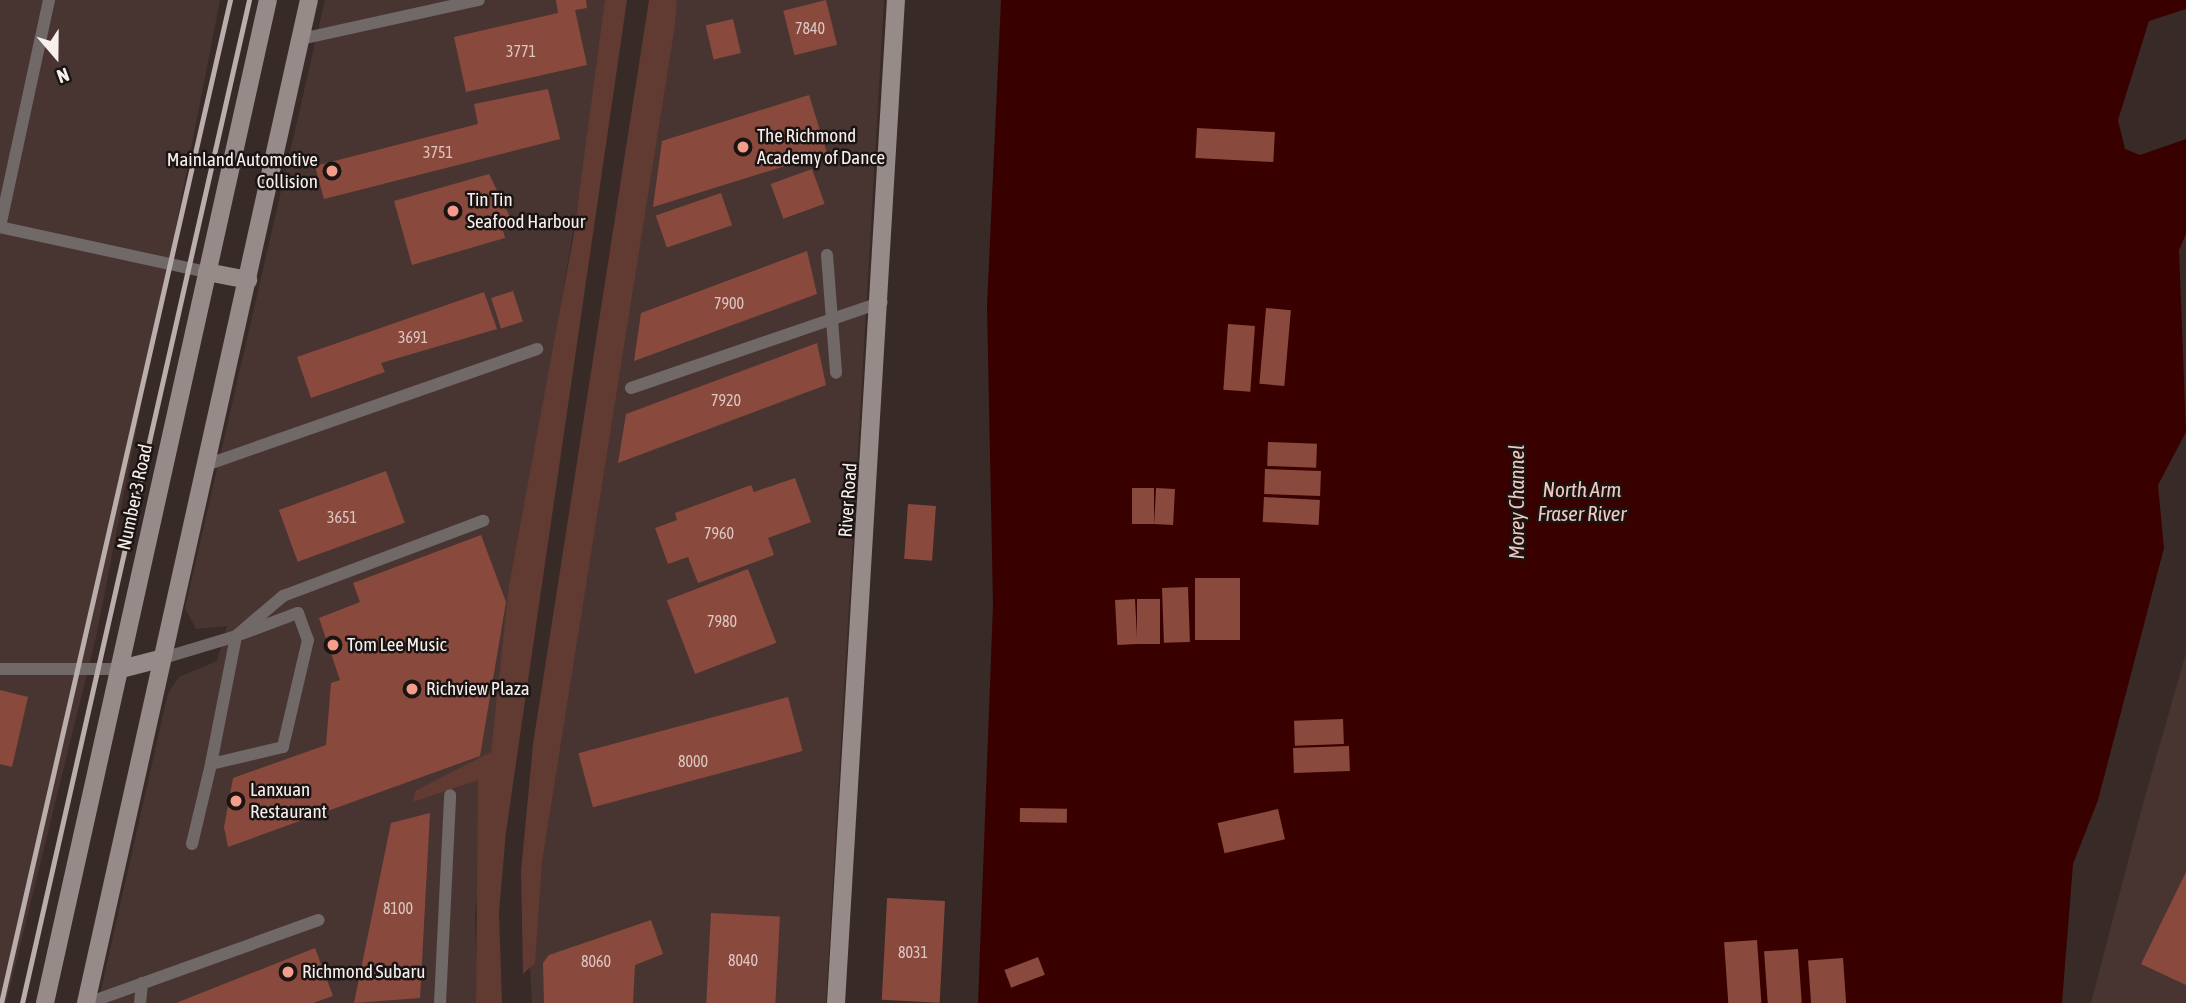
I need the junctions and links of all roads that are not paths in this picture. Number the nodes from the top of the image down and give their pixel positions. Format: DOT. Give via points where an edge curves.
graph roads {
  1 [pos="50,0"];
  2 [pos="268,0"];
  3 [pos="309,0"];
  4 [pos="479,0"];
  5 [pos="896,0"];
  6 [pos="301,39"];
  7 [pos="827,255"];
  8 [pos="207,272"];
  9 [pos="248,280"];
  10 [pos="882,302"];
  11 [pos="834,316"];
  12 [pos="537,349"];
  13 [pos="836,373"];
  14 [pos="631,388"];
  15 [pos="206,465"];
  16 [pos="483,521"];
  17 [pos="236,636"];
  18 [pos="160,659"];
  19 [pos="0,669"];
  20 [pos="121,669"];
  21 [pos="211,764"];
  22 [pos="450,795"];
  23 [pos="192,845"];
  24 [pos="319,920"];
  25 [pos="142,983"];
  26 [pos="45,1003"];
  27 [pos="87,1003"];
  28 [pos="139,1003"];
  29 [pos="440,1003"];
  30 [pos="836,1003"];
  1 -- 8 [label="lane" via="0,227"];
  2 -- 8 [label="main road, Number 3 Road"];
  3 -- 6 [label="main road"];
  4 -- 6 [label="lane"];
  5 -- 10 [label="main road, River Road"];
  6 -- 9 [label="main road"];
  7 -- 11 [label="lane"];
  8 -- 9 [label="main road"];
  8 -- 20 [label="main road, Number 3 Road"];
  9 -- 15 [label="main road"];
  10 -- 11 [label="lane"];
  10 -- 30 [label="main road, River Road"];
  11 -- 13 [label="lane"];
  11 -- 14 [label="lane"];
  12 -- 15 [label="lane"];
  15 -- 18 [label="main road"];
  16 -- 17 [label="lane" via="283,596"];
  17 -- 18 [label="lane"];
  17 -- 21 [label="lane"];
  17 -- 21 [label="lane" via="298,613 308,640 283,747"];
  18 -- 20 [label="main road"];
  18 -- 27 [label="main road"];
  19 -- 20 [label="lane"];
  20 -- 26 [label="main road, Number 3 Road"];
  21 -- 23 [label="lane"];
  22 -- 29 [label="lane"];
  24 -- 25 [label="lane"];
  25 -- 27 [label="lane"];
  25 -- 28 [label="lane"];
}
